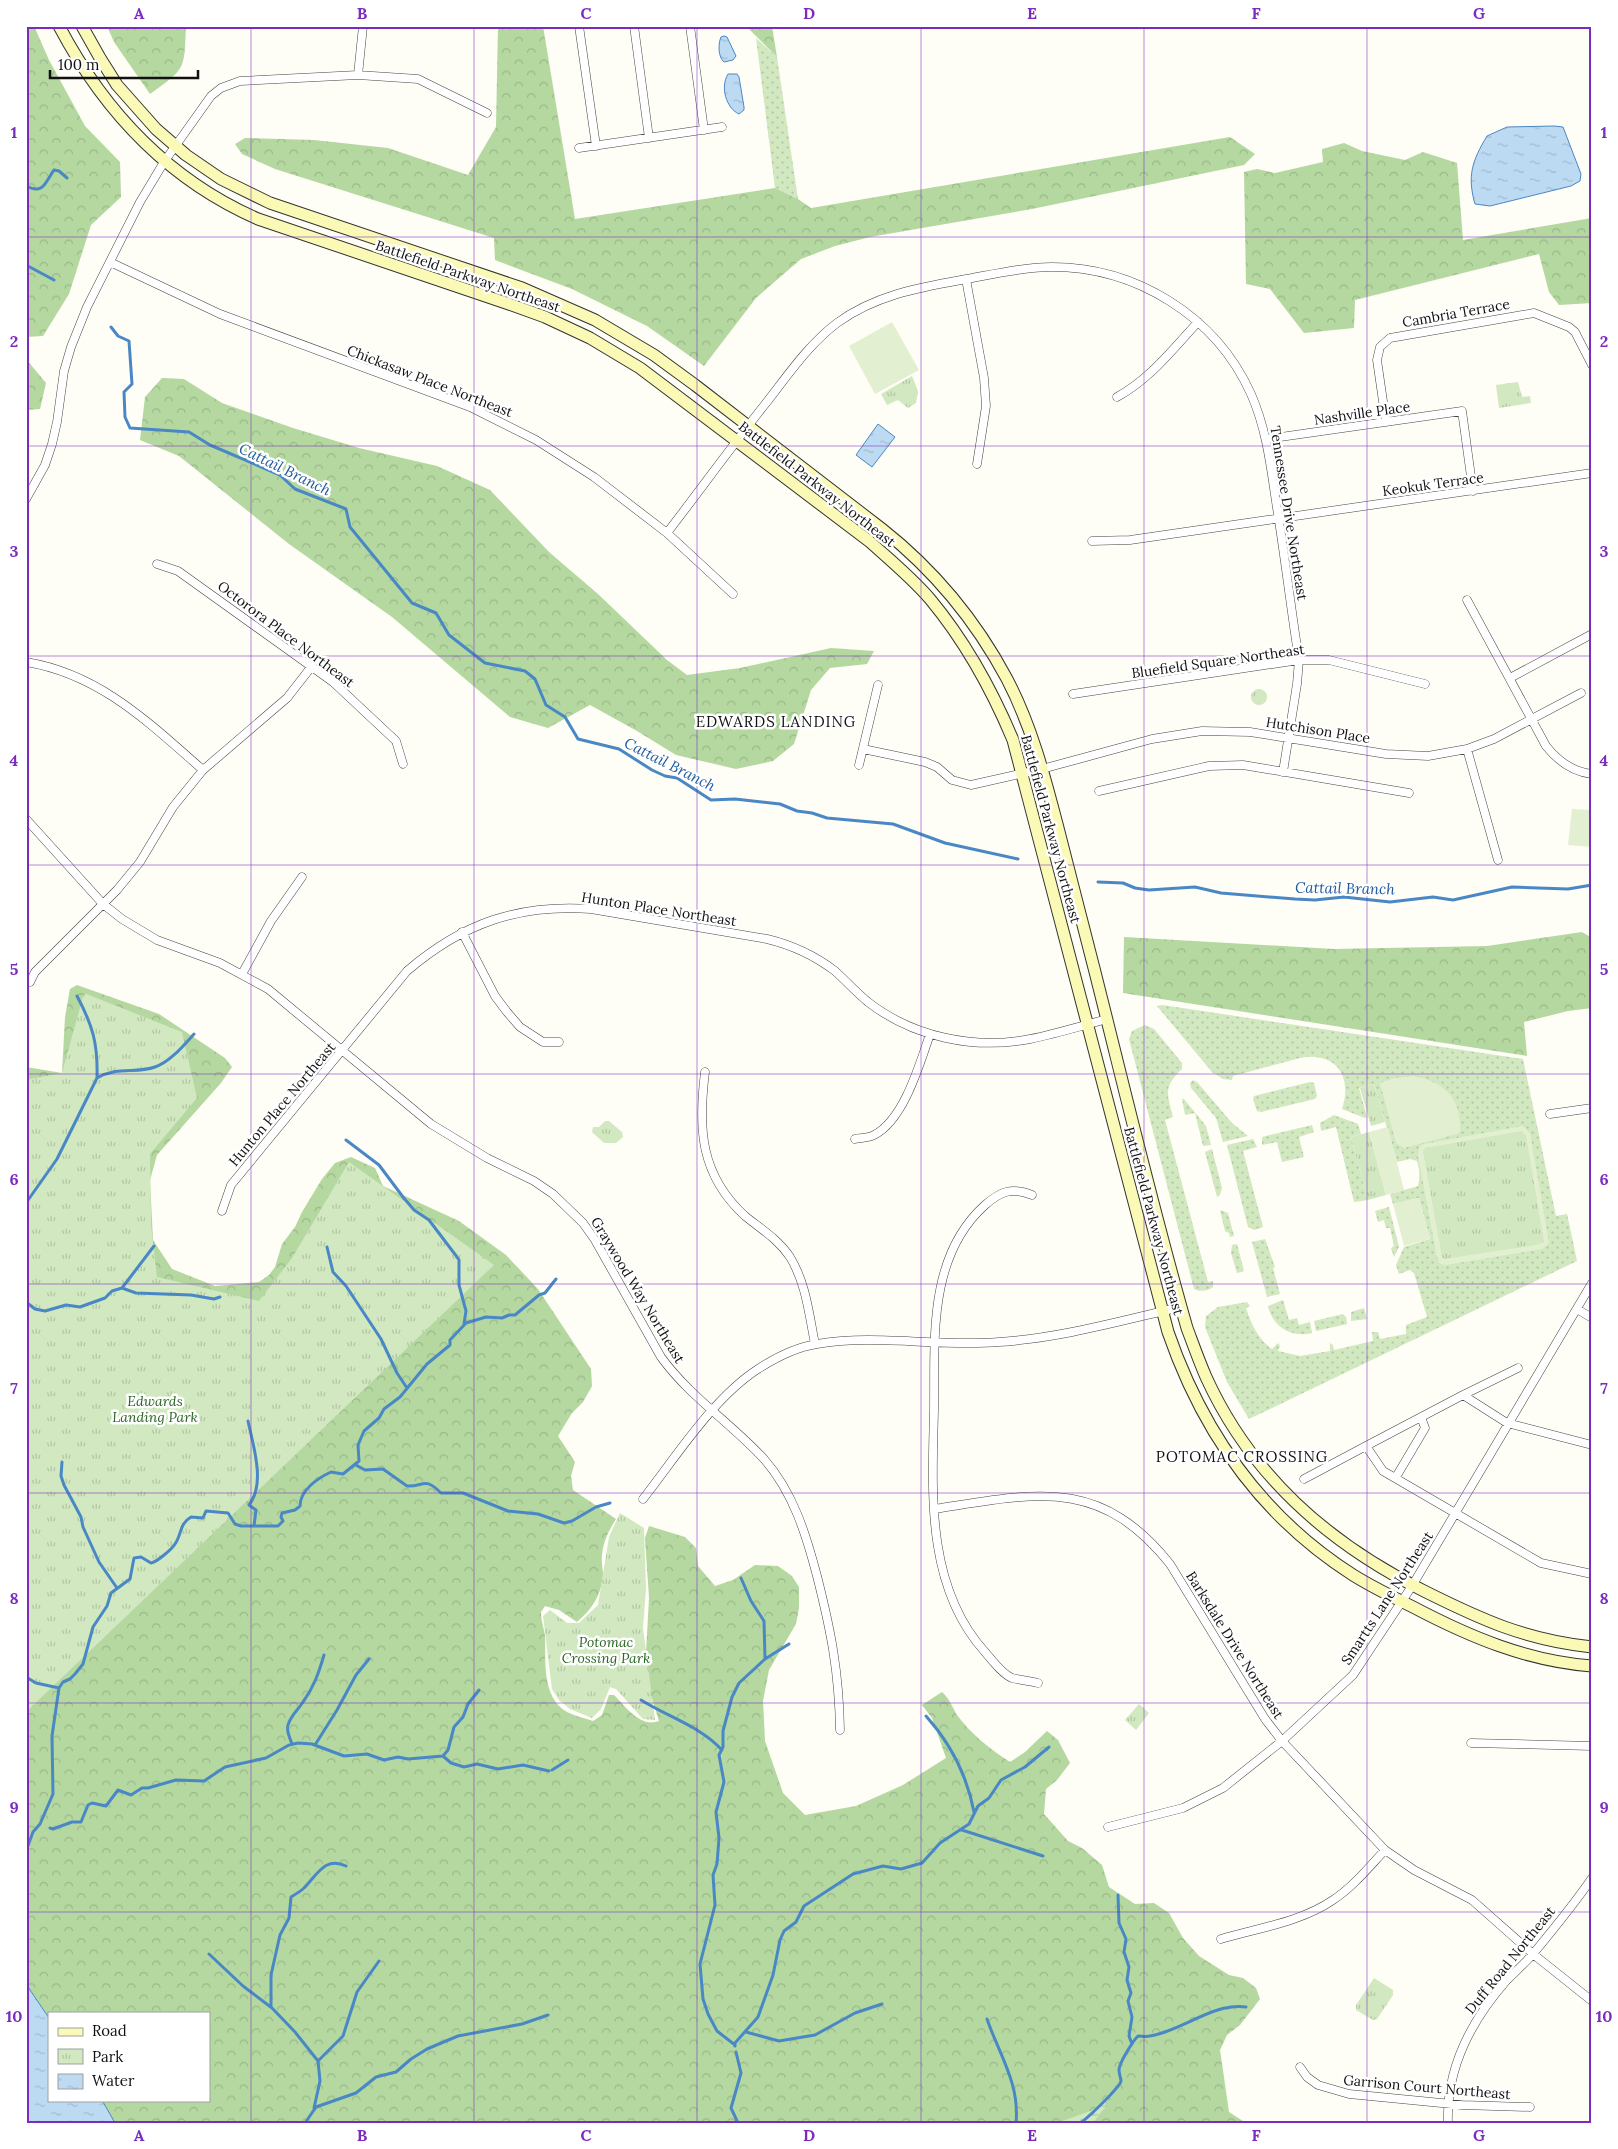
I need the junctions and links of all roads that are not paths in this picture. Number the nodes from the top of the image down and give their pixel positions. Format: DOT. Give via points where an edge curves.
graph roads {
  1 [pos="58,26"];
  2 [pos="82,26"];
  3 [pos="363,26"];
  4 [pos="579,26"];
  5 [pos="634,26"];
  6 [pos="690,26"];
  7 [pos="358,75"];
  8 [pos="487,112"];
  9 [pos="722,127"];
  10 [pos="704,130"];
  11 [pos="649,138"];
  12 [pos="175,146"];
  13 [pos="596,146"];
  14 [pos="580,148"];
  15 [pos="164,162"];
  16 [pos="110,262"];
  17 [pos="966,279"];
  18 [pos="1198,322"];
  19 [pos="1592,365"];
  20 [pos="1117,397"];
  21 [pos="1386,422"];
  22 [pos="748,426"];
  23 [pos="1267,439"];
  24 [pos="736,441"];
  25 [pos="977,464"];
  26 [pos="1592,473"];
  27 [pos="1473,491"];
  28 [pos="26,499"];
  29 [pos="1279,519"];
  30 [pos="667,533"];
  31 [pos="1092,541"];
  32 [pos="156,564"];
  33 [pos="733,594"];
  34 [pos="1467,600"];
  35 [pos="1592,634"];
  36 [pos="1299,660"];
  37 [pos="26,662"];
  38 [pos="312,666"];
  39 [pos="1510,678"];
  40 [pos="1424,684"];
  41 [pos="878,686"];
  42 [pos="1581,693"];
  43 [pos="1073,694"];
  44 [pos="1532,719"];
  45 [pos="1288,738"];
  46 [pos="863,749"];
  47 [pos="1467,749"];
  48 [pos="404,764"];
  49 [pos="859,765"];
  50 [pos="203,770"];
  51 [pos="1042,770"];
  52 [pos="1283,772"];
  53 [pos="1023,774"];
  54 [pos="1592,774"];
  55 [pos="1099,791"];
  56 [pos="1409,793"];
  57 [pos="26,818"];
  58 [pos="1498,860"];
  59 [pos="302,877"];
  60 [pos="103,904"];
  61 [pos="462,932"];
  62 [pos="242,974"];
  63 [pos="30,982"];
  64 [pos="1107,1019"];
  65 [pos="1088,1024"];
  66 [pos="930,1034"];
  67 [pos="559,1042"];
  68 [pos="343,1050"];
  69 [pos="705,1072"];
  70 [pos="1592,1108"];
  71 [pos="1550,1114"];
  72 [pos="855,1139"];
  73 [pos="1032,1195"];
  74 [pos="222,1211"];
  75 [pos="1592,1283"];
  76 [pos="1181,1307"];
  77 [pos="1578,1309"];
  78 [pos="1162,1312"];
  79 [pos="1592,1318"];
  80 [pos="816,1344"];
  81 [pos="935,1344"];
  82 [pos="1518,1368"];
  83 [pos="1463,1396"];
  84 [pos="712,1411"];
  85 [pos="1420,1417"];
  86 [pos="1508,1423"];
  87 [pos="1592,1445"];
  88 [pos="1366,1446"];
  89 [pos="1396,1478"];
  90 [pos="1304,1479"];
  91 [pos="643,1499"];
  92 [pos="934,1509"];
  93 [pos="1456,1513"];
  94 [pos="1592,1574"];
  95 [pos="1412,1586"];
  96 [pos="1402,1602"];
  97 [pos="1592,1647"];
  98 [pos="1592,1666"];
  99 [pos="1038,1683"];
  100 [pos="840,1730"];
  101 [pos="1282,1741"];
  102 [pos="1472,1743"];
  103 [pos="1592,1746"];
  104 [pos="1108,1827"];
  105 [pos="1385,1850"];
  106 [pos="1592,1878"];
  107 [pos="1221,1939"];
  108 [pos="1533,1954"];
  109 [pos="1592,2001"];
  110 [pos="1300,2067"];
  111 [pos="1449,2103"];
  112 [pos="1530,2108"];
  113 [pos="1448,2123"];
  1 -- 15 [label="main road, Battlefield Parkway Northeast" via="102,97"];
  2 -- 12 [label="main road, Battlefield Parkway Northeast" via="117,85"];
  3 -- 7 [label="street"];
  4 -- 13 [label="street"];
  5 -- 11 [label="street"];
  6 -- 10 [label="street"];
  7 -- 8 [label="street" via="418,79"];
  7 -- 12 [label="street" via="229,84 212,96"];
  9 -- 10 [label="street"];
  10 -- 11 [label="street"];
  11 -- 13 [label="street"];
  12 -- 15 [label="street"];
  12 -- 22 [label="main road, Battlefield Parkway Northeast" via="221,179 270,203 522,288 595,320 654,355"];
  13 -- 14 [label="street"];
  15 -- 16 [label="street"];
  15 -- 24 [label="main road, Battlefield Parkway Northeast" via="216,198 258,219 568,327 640,368"];
  16 -- 28 [label="street" via="83,314 71,347 52,444 45,465"];
  16 -- 30 [label="street, Chickasaw Place Northeast" via="220,314 505,423 565,457"];
  17 -- 18 [label="street, Tennessee Drive Northeast" via="1048,267 1091,270 1112,274 1153,292"];
  17 -- 22 [label="street, Tennessee Drive Northeast" via="892,294 836,324 804,353"];
  17 -- 25 [label="street" via="986,406"];
  18 -- 20 [label="street" via="1148,376"];
  18 -- 23 [label="street, Tennessee Drive Northeast" via="1214,336 1240,373"];
  19 -- 21 [label="street, Cambria Terrace" via="1575,332 1534,313 1390,338 1380,347 1377,360"];
  21 -- 23 [label="street, Nashville Place"];
  21 -- 27 [label="street, Nashville Place" via="1462,411"];
  22 -- 24 [label="street, Tennessee Drive Northeast"];
  22 -- 51 [label="main road, Battlefield Parkway Northeast" via="905,547 941,584 978,631 1007,680"];
  23 -- 29 [label="street, Tennessee Drive Northeast"];
  24 -- 30 [label="street, Tennessee Drive Northeast"];
  24 -- 53 [label="main road, Battlefield Parkway Northeast" via="869,541 930,599 958,636 990,692"];
  26 -- 27 [label="street, Keokuk Terrace"];
  27 -- 29 [label="street, Keokuk Terrace"];
  29 -- 31 [label="street, Keokuk Terrace" via="1130,540"];
  29 -- 36 [label="street, Tennessee Drive Northeast"];
  30 -- 33 [label="street, Chickasaw Place Northeast"];
  32 -- 38 [label="street, Octorora Place Northeast" via="178,571"];
  34 -- 39 [label="street"];
  35 -- 39 [label="street"];
  36 -- 40 [label="street, Bluefield Square Northeast" via="1329,660"];
  36 -- 43 [label="street, Bluefield Square Northeast"];
  36 -- 45 [label="street, Tennessee Drive Northeast"];
  37 -- 50 [label="street" via="66,672 111,694"];
  38 -- 48 [label="street, Octorora Place Northeast" via="396,741"];
  38 -- 50 [label="street" via="287,698"];
  39 -- 44 [label="street"];
  41 -- 46 [label="street"];
  42 -- 44 [label="street, Hutchison Place"];
  44 -- 47 [label="street, Hutchison Place"];
  44 -- 54 [label="street" via="1554,756 1576,770"];
  45 -- 47 [label="street, Hutchison Place" via="1407,756"];
  45 -- 51 [label="street, Hutchison Place" via="1225,730 1177,734"];
  45 -- 52 [label="street, Tennessee Drive Northeast"];
  46 -- 49 [label="street"];
  46 -- 53 [label="street, Hutchison Place" via="926,762 952,780 971,785"];
  47 -- 58 [label="street"];
  50 -- 60 [label="street" via="173,807 140,862"];
  51 -- 53 [label="street, Hutchison Place"];
  51 -- 64 [label="main road, Battlefield Parkway Northeast"];
  52 -- 55 [label="street" via="1243,765 1209,766"];
  52 -- 56 [label="street"];
  53 -- 65 [label="main road, Battlefield Parkway Northeast"];
  57 -- 60 [label="street, Graywood Way Northeast"];
  59 -- 62 [label="street" via="271,921"];
  60 -- 62 [label="street, Graywood Way Northeast" via="157,940"];
  60 -- 63 [label="street" via="35,972"];
  61 -- 66 [label="street, Hunton Place Northeast" via="521,911 567,907 767,939 820,960 882,1011"];
  61 -- 67 [label="street" via="496,996 520,1027 543,1042"];
  61 -- 68 [label="street, Hunton Place Northeast" via="441,944 408,971"];
  62 -- 68 [label="street, Graywood Way Northeast" via="268,989"];
  64 -- 65 [label="street, Hunton Place Northeast"];
  64 -- 76 [label="main road, Battlefield Parkway Northeast"];
  65 -- 66 [label="street, Hunton Place Northeast" via="1030,1039 1004,1042 961,1041"];
  65 -- 78 [label="main road, Battlefield Parkway Northeast"];
  66 -- 72 [label="street" via="916,1079 897,1112 876,1134"];
  68 -- 74 [label="street, Hunton Place Northeast" via="231,1185"];
  68 -- 84 [label="street, Graywood Way Northeast" via="431,1124 534,1182 568,1207 595,1240 664,1361 686,1388"];
  69 -- 80 [label="street" via="701,1128 713,1173 732,1203 778,1243 797,1269"];
  70 -- 71 [label="street"];
  73 -- 81 [label="street" via="1019,1190 1002,1193 965,1226 947,1259 942,1278"];
  75 -- 77 [label="street, Smartts Lane Northeast"];
  76 -- 78 [label="street"];
  76 -- 95 [label="main road, Battlefield Parkway Northeast" via="1200,1363 1218,1402 1268,1475 1325,1530"];
  77 -- 79 [label="street"];
  77 -- 86 [label="street, Smartts Lane Northeast"];
  78 -- 81 [label="street" via="1036,1339"];
  78 -- 96 [label="main road, Battlefield Parkway Northeast" via="1177,1359 1201,1411 1253,1487 1323,1554"];
  80 -- 81 [label="street" via="854,1340"];
  80 -- 84 [label="street" via="758,1369"];
  81 -- 92 [label="street"];
  82 -- 83 [label="street"];
  83 -- 85 [label="street"];
  83 -- 86 [label="street"];
  84 -- 91 [label="street"];
  84 -- 100 [label="street, Graywood Way Northeast" via="766,1461 801,1523 831,1633 839,1690"];
  85 -- 88 [label="street"];
  85 -- 89 [label="street" via="1425,1428"];
  86 -- 87 [label="street"];
  86 -- 93 [label="street, Smartts Lane Northeast"];
  88 -- 89 [label="street" via="1383,1471"];
  88 -- 90 [label="street"];
  89 -- 93 [label="street"];
  92 -- 99 [label="street" via="943,1571 967,1630 1010,1677"];
  92 -- 101 [label="street, Barksdale Drive Northeast" via="1022,1496 1052,1496 1094,1505 1128,1523 1170,1564 1251,1697"];
  93 -- 94 [label="street" via="1541,1563"];
  93 -- 95 [label="street, Smartts Lane Northeast"];
  95 -- 96 [label="street, Smartts Lane Northeast"];
  95 -- 97 [label="main road, Battlefield Parkway Northeast" via="1518,1633"];
  96 -- 98 [label="main road, Battlefield Parkway Northeast" via="1461,1632 1511,1650"];
  96 -- 101 [label="street, Smartts Lane Northeast" via="1352,1675"];
  101 -- 104 [label="street, Smartts Lane Northeast" via="1240,1777 1203,1799"];
  101 -- 105 [label="street, Barksdale Drive Northeast"];
  102 -- 103 [label="street"];
  105 -- 107 [label="street" via="1348,1889 1313,1913"];
  105 -- 108 [label="street, Barksdale Drive Northeast" via="1414,1870 1472,1900"];
  106 -- 108 [label="street, Duff Road Northeast"];
  108 -- 109 [label="street, Barksdale Drive Northeast"];
  108 -- 111 [label="street, Duff Road Northeast" via="1506,1981 1474,2024 1455,2069"];
  110 -- 111 [label="street, Garrison Court Northeast" via="1307,2077 1333,2091"];
  111 -- 112 [label="street, Garrison Court Northeast"];
  111 -- 113 [label="street, Duff Road Northeast"];
}
